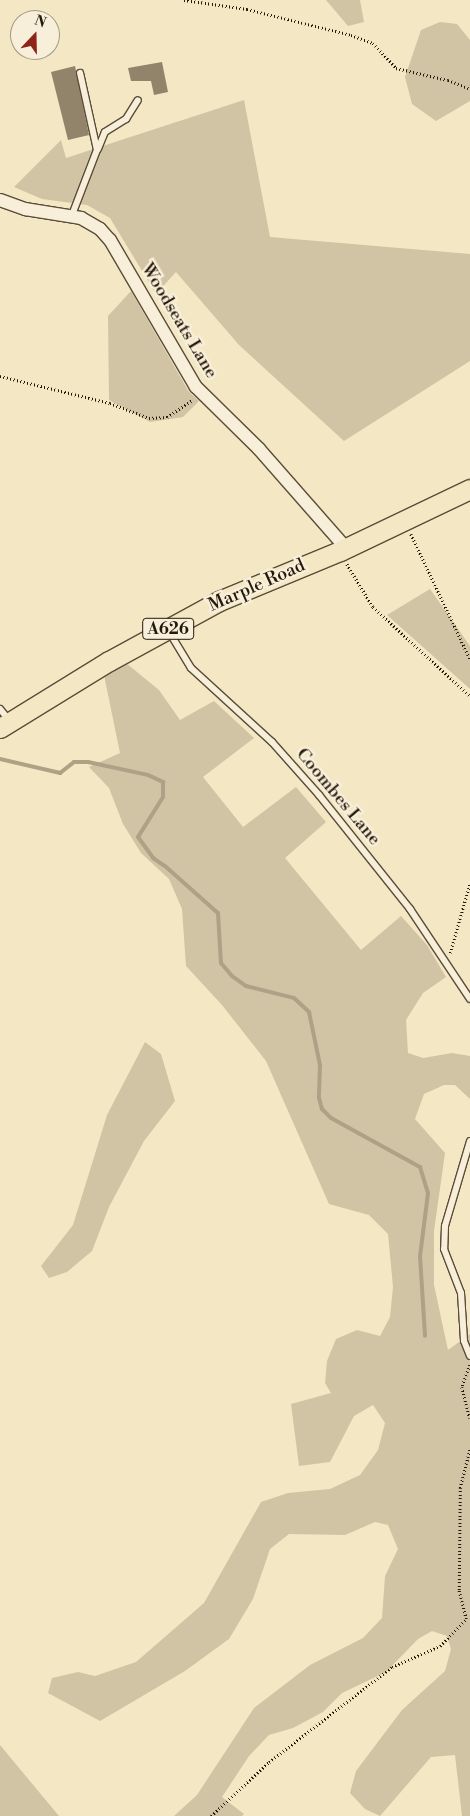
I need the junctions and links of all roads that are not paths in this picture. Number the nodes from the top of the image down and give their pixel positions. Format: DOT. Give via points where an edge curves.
graph roads {
  1 [pos="80,72"];
  2 [pos="138,100"];
  3 [pos="98,150"];
  4 [pos="0,200"];
  5 [pos="72,215"];
  6 [pos="470,489"];
  7 [pos="343,550"];
  8 [pos="167,629"];
  9 [pos="3,719"];
  10 [pos="470,999"];
  11 [pos="470,1141"];
  12 [pos="470,1356"];
  1 -- 3 [label="lane"];
  2 -- 3 [label="lane" via="126,120 105,132"];
  3 -- 5 [label="lane"];
  4 -- 5 [label="street, Woodseats Lane" via="25,209"];
  5 -- 7 [label="street, Woodseats Lane" via="90,222 110,240 164,335 202,392 259,449"];
  6 -- 7 [label="main road, Marple Road / A626"];
  7 -- 8 [label="main road, Marple Road / A626" via="219,601"];
  8 -- 9 [label="main road, Marple Road / A626"];
  8 -- 10 [label="lane, Coombes Lane" via="191,668 272,742 319,795 410,909"];
  11 -- 12 [label="lane" via="445,1226 444,1249 462,1293 464,1341"];
}
